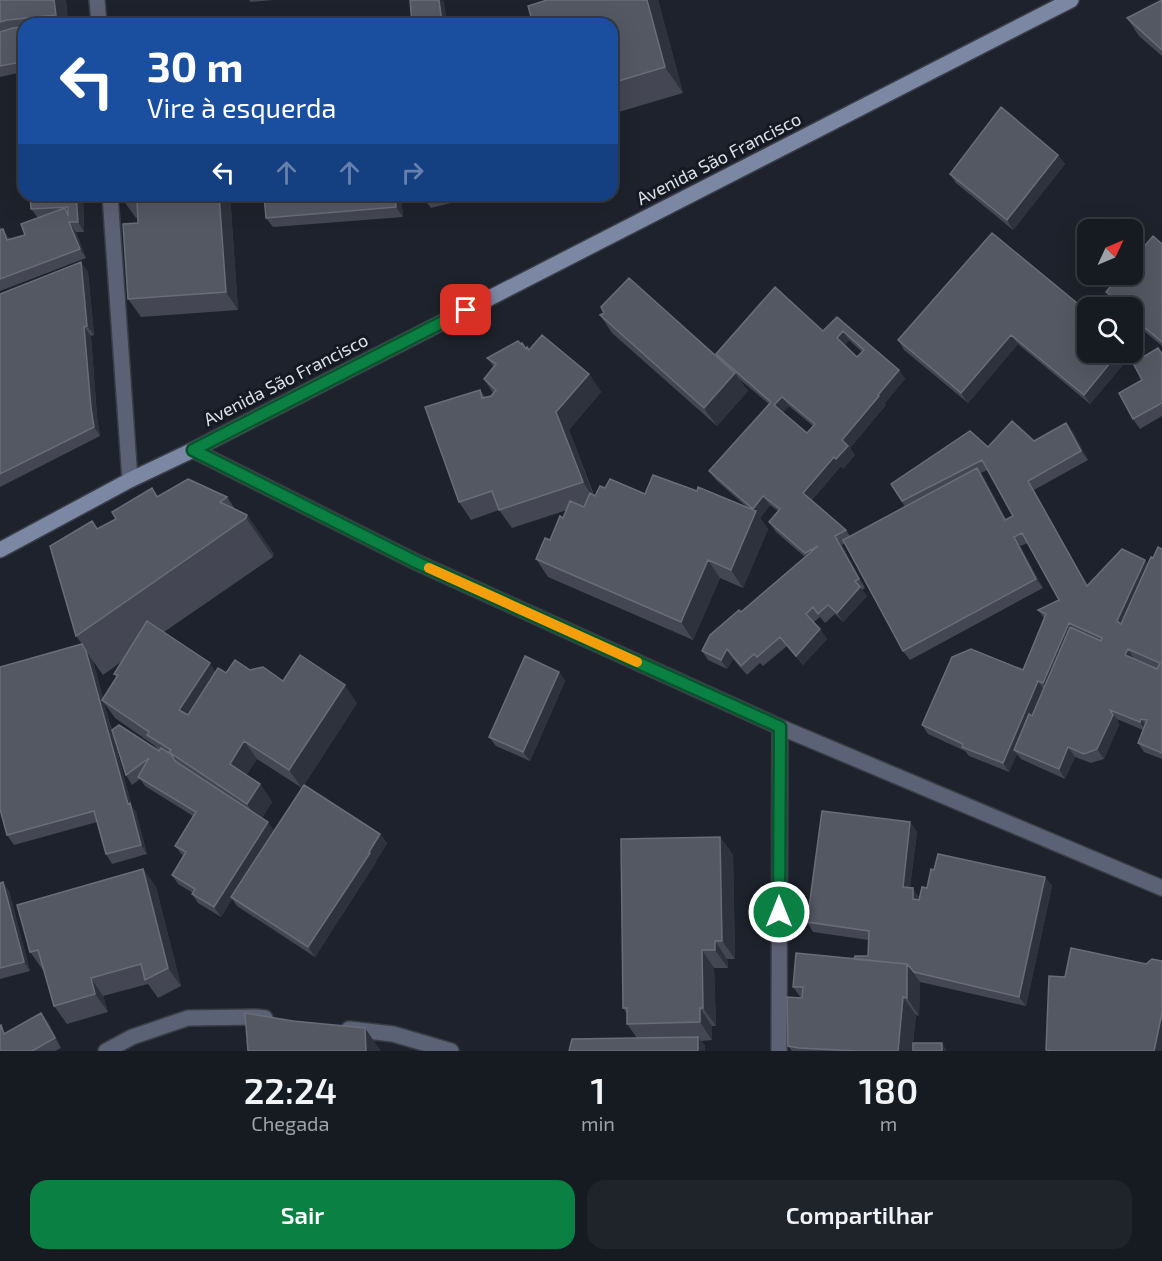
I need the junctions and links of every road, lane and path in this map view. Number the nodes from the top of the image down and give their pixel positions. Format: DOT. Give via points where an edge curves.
graph roads {
  1 [pos="97,0"];
  2 [pos="1071,0"];
  3 [pos="1050,5"];
  4 [pos="98,18"];
  5 [pos="111,201"];
  6 [pos="193,450"];
  7 [pos="130,480"];
  8 [pos="0,550"];
  9 [pos="780,727"];
  10 [pos="1162,888"];
  11 [pos="279,1020"];
  12 [pos="336,1027"];
  13 [pos="106,1051"];
  14 [pos="451,1051"];
  15 [pos="779,1051"];
  1 -- 4 [label="street"];
  2 -- 3 [label="street, Avenida São Francisco"];
  3 -- 6 [label="street, Avenida São Francisco"];
  5 -- 7 [label="street"];
  6 -- 7 [label="street, Avenida São Francisco"];
  6 -- 9 [label="street" via="416,562"];
  7 -- 8 [label="street, Avenida São Francisco"];
  9 -- 10 [label="street"];
  9 -- 15 [label="street"];
  11 -- 13 [label="street" via="188,1018 132,1036"];
  12 -- 14 [label="street" via="393,1034"];
}
